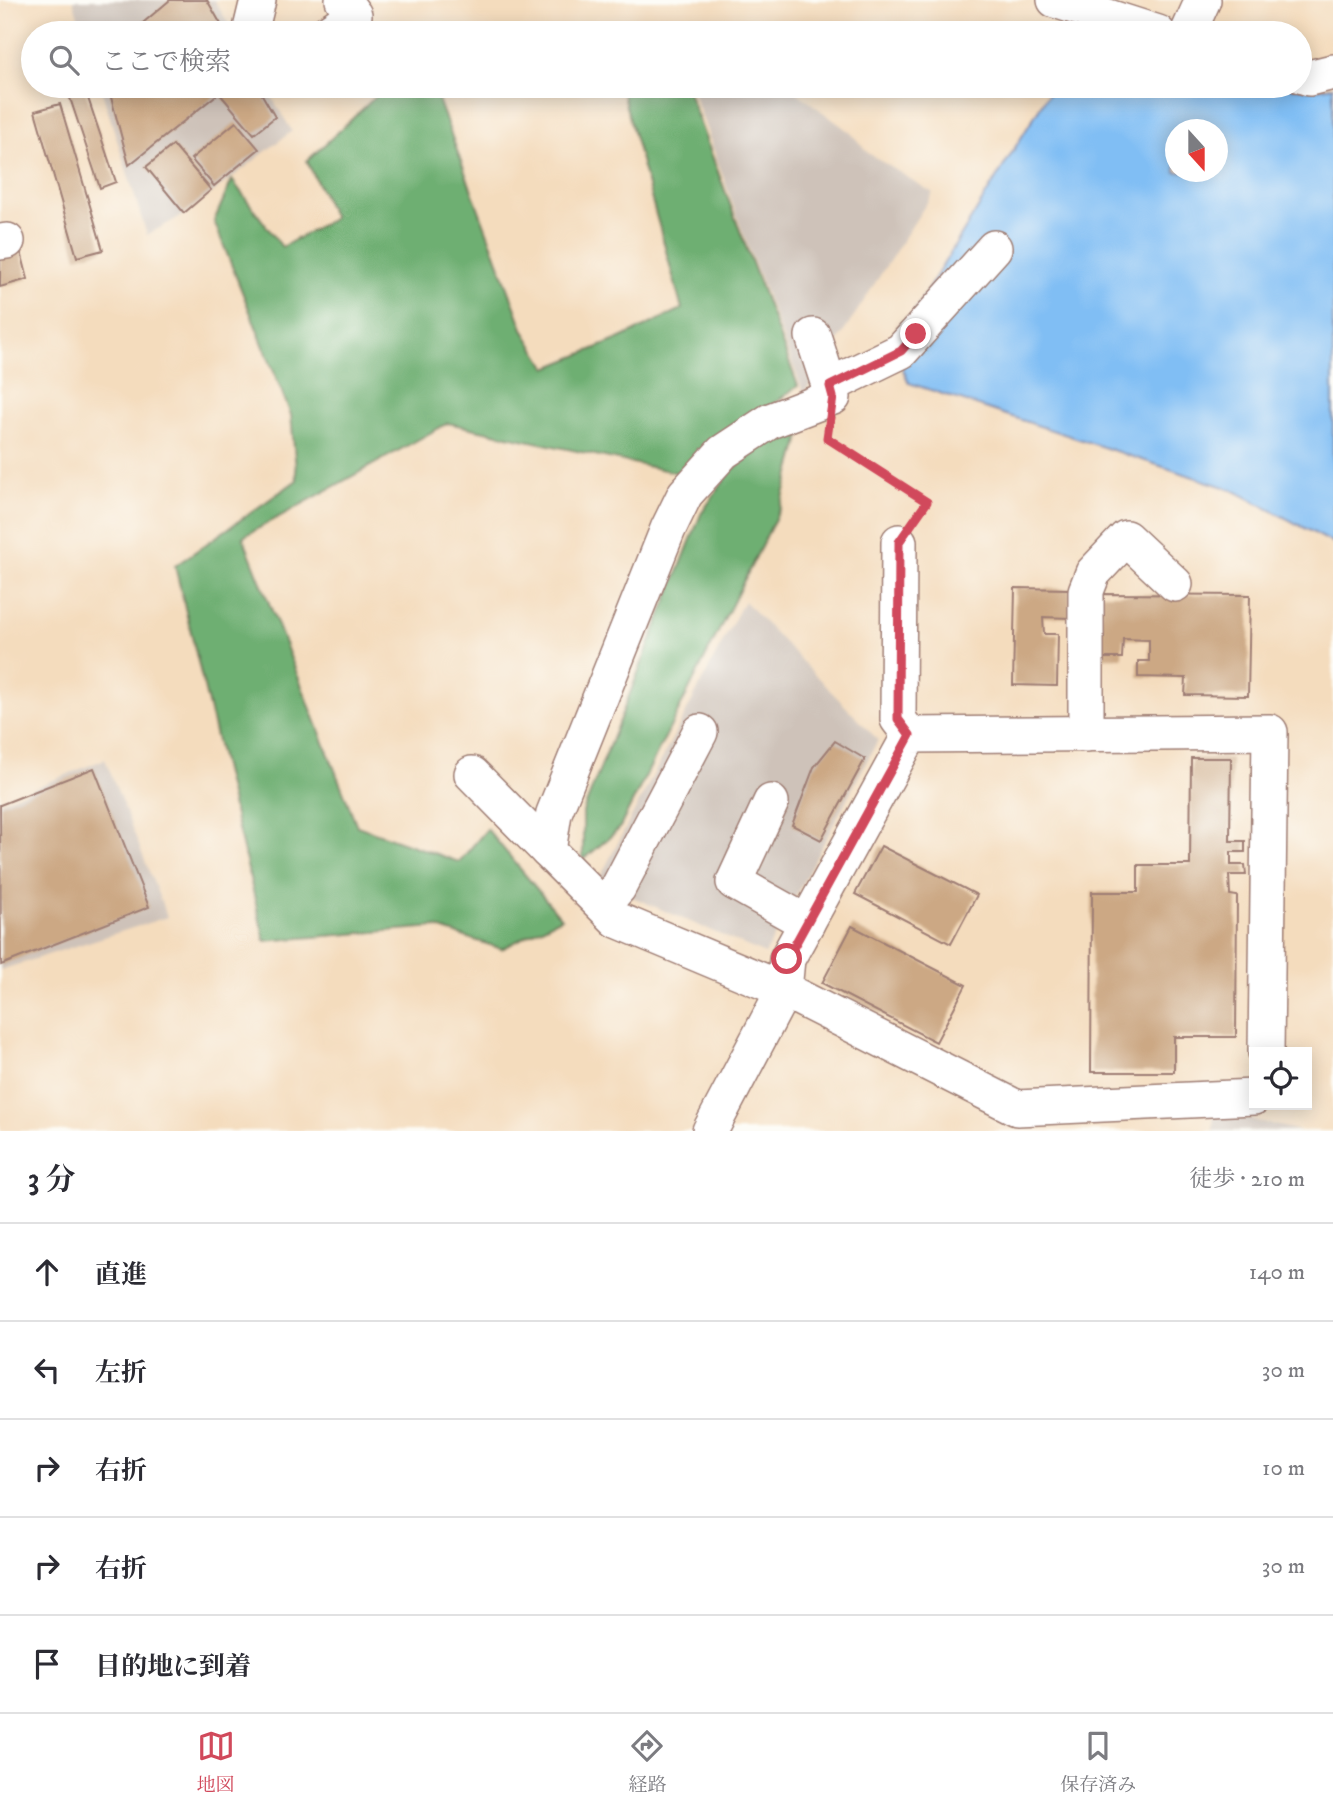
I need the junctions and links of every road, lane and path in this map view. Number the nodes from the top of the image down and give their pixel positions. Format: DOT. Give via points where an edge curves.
graph roads {
  1 [pos="258,0"];
  2 [pos="343,0"];
  3 [pos="1055,0"];
  4 [pos="1203,0"];
  5 [pos="253,21"];
  6 [pos="345,21"];
  7 [pos="1121,21"];
  8 [pos="1193,21"];
  9 [pos="1333,72"];
  10 [pos="1312,77"];
  11 [pos="994,248"];
  12 [pos="813,336"];
  13 [pos="822,396"];
  14 [pos="899,542"];
  15 [pos="1175,584"];
  16 [pos="700,732"];
  17 [pos="1086,733"];
  18 [pos="910,735"];
  19 [pos="472,774"];
  20 [pos="771,802"];
  21 [pos="548,851"];
  22 [pos="603,905"];
  23 [pos="807,923"];
  24 [pos="784,990"];
  25 [pos="1266,1047"];
  26 [pos="1249,1097"];
  27 [pos="1018,1119"];
  28 [pos="710,1131"];
  1 -- 5 [label="street"];
  2 -- 6 [label="street" via="354,15"];
  3 -- 7 [label="street"];
  4 -- 8 [label="street"];
  9 -- 10 [label="street"];
  11 -- 13 [label="street" via="901,351"];
  12 -- 13 [label="street"];
  13 -- 14 [label="path" via="827,438 927,502"];
  13 -- 21 [label="street" via="770,421 723,452 685,495 554,813"];
  14 -- 18 [label="street" via="898,719"];
  15 -- 17 [label="street" via="1126,538 1093,573 1086,592"];
  16 -- 22 [label="street" via="618,888"];
  17 -- 18 [label="street"];
  17 -- 25 [label="street" via="1270,732"];
  18 -- 23 [label="street"];
  19 -- 21 [label="street"];
  20 -- 23 [label="street" via="734,882"];
  21 -- 22 [label="street"];
  22 -- 24 [label="street" via="617,920"];
  23 -- 24 [label="street" via="787,959"];
  24 -- 27 [label="street"];
  24 -- 28 [label="street"];
  26 -- 27 [label="street"];
}
